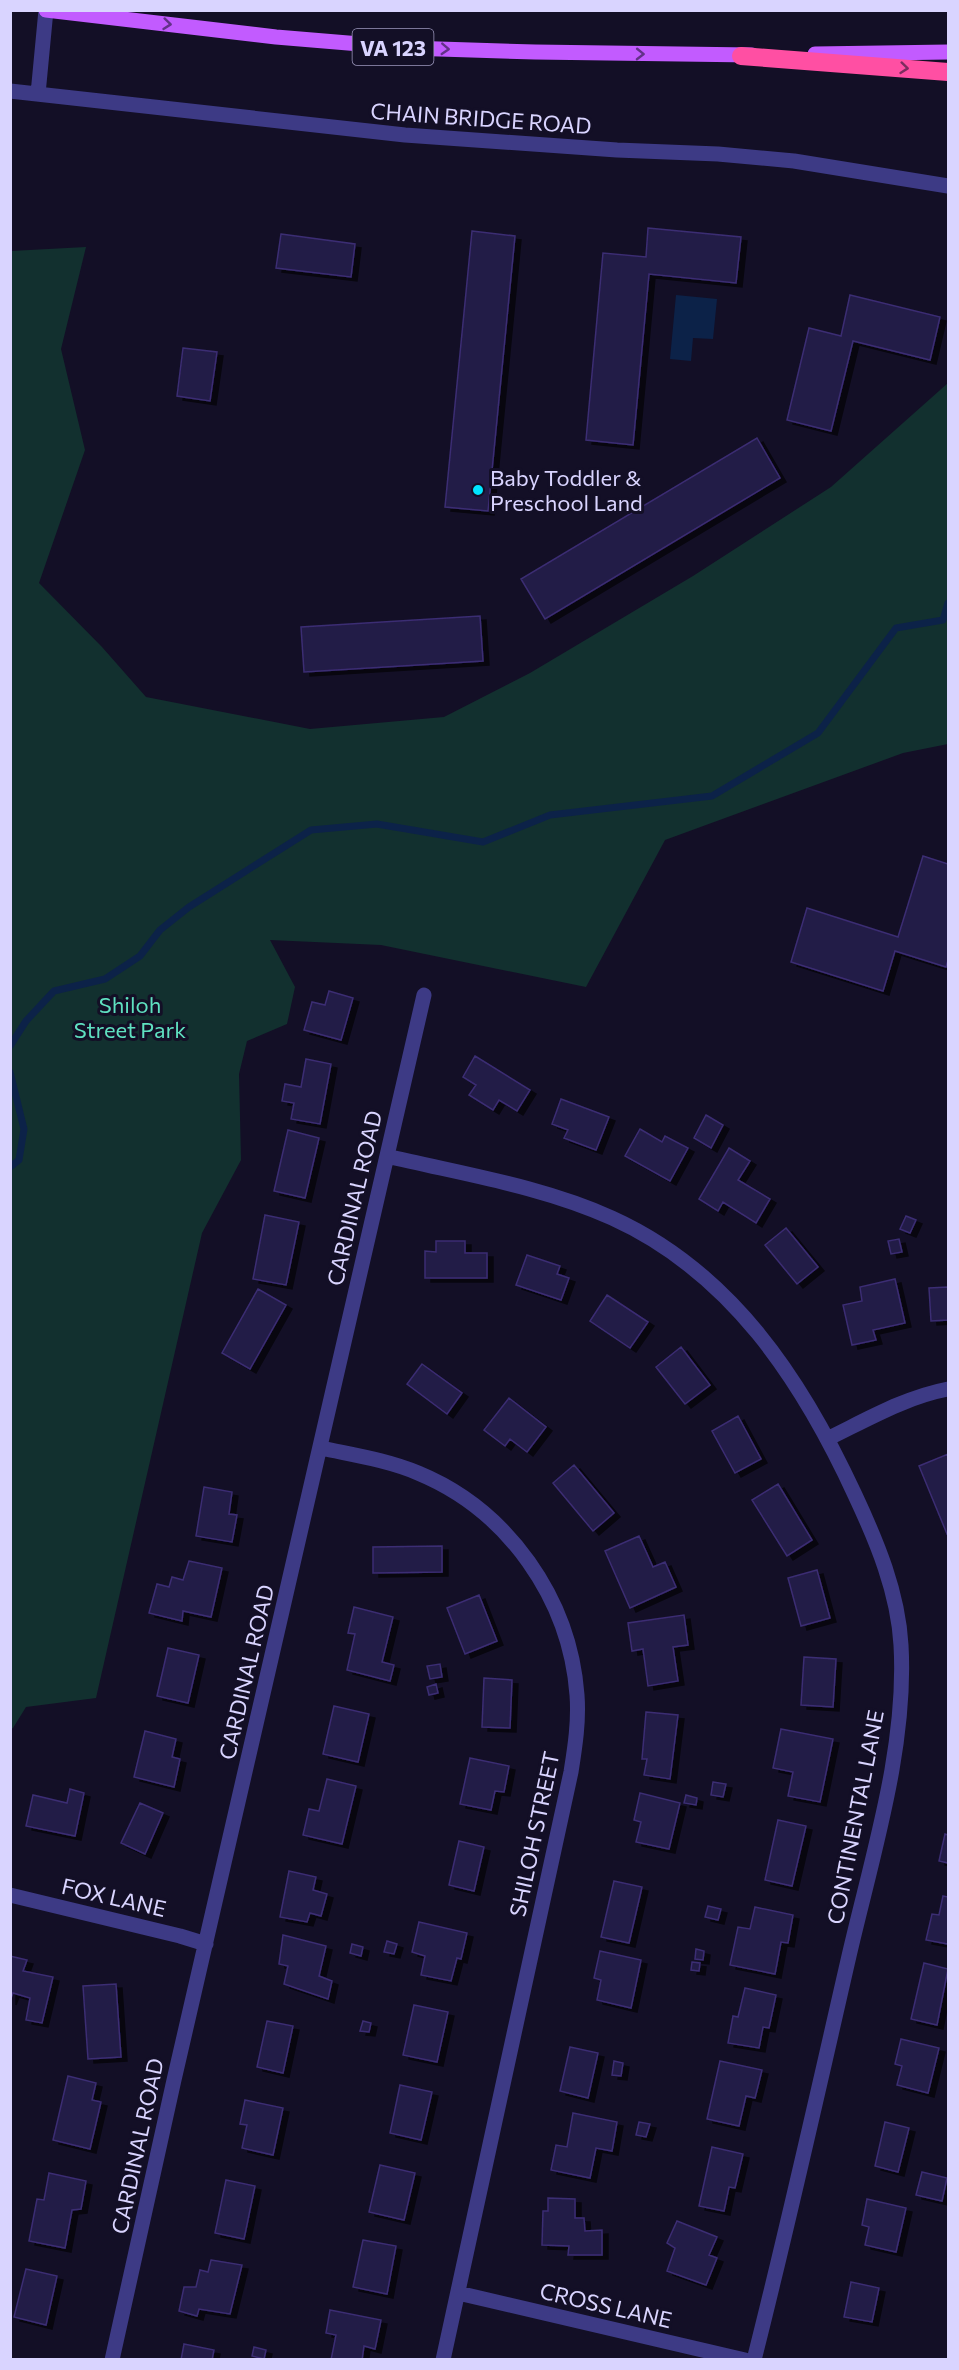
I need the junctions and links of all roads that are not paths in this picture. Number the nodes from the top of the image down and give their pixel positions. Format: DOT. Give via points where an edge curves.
graph roads {
  1 [pos="46,10"];
  2 [pos="948,52"];
  3 [pos="741,56"];
  4 [pos="948,72"];
  5 [pos="10,91"];
  6 [pos="38,94"];
  7 [pos="948,186"];
  8 [pos="424,994"];
  9 [pos="387,1156"];
  10 [pos="948,1389"];
  11 [pos="829,1438"];
  12 [pos="321,1448"];
  13 [pos="10,1895"];
  14 [pos="206,1944"];
  15 [pos="458,2293"];
  16 [pos="112,2360"];
  17 [pos="443,2360"];
  18 [pos="745,2360"];
  19 [pos="754,2360"];
  1 -- 3 [label="main road, VA 123, one-way" via="408,48"];
  1 -- 6 [label="street"];
  2 -- 3 [label="main road, VA 123"];
  3 -- 4 [label="highway, one-way"];
  5 -- 6 [label="street, CHAIN BRIDGE ROAD"];
  6 -- 7 [label="street, CHAIN BRIDGE ROAD" via="405,135 794,161"];
  8 -- 9 [label="street, CARDINAL ROAD"];
  9 -- 11 [label="street, CONTINENTAL LANE" via="568,1200 660,1244 707,1280 747,1318 774,1352"];
  9 -- 12 [label="street, CARDINAL ROAD"];
  10 -- 11 [label="street" via="896,1405"];
  11 -- 19 [label="street, CONTINENTAL LANE" via="874,1535 890,1582 901,1644 901,1703 881,1819"];
  12 -- 14 [label="street, CARDINAL ROAD"];
  12 -- 15 [label="street, SHILOH STREET" via="384,1461 417,1473 446,1487 490,1519 520,1550 545,1587 564,1630 574,1672 577,1723 571,1772"];
  13 -- 14 [label="street, FOX LANE"];
  14 -- 16 [label="street, CARDINAL ROAD"];
  15 -- 17 [label="street, SHILOH STREET"];
  15 -- 18 [label="street, CROSS LANE"];
}
